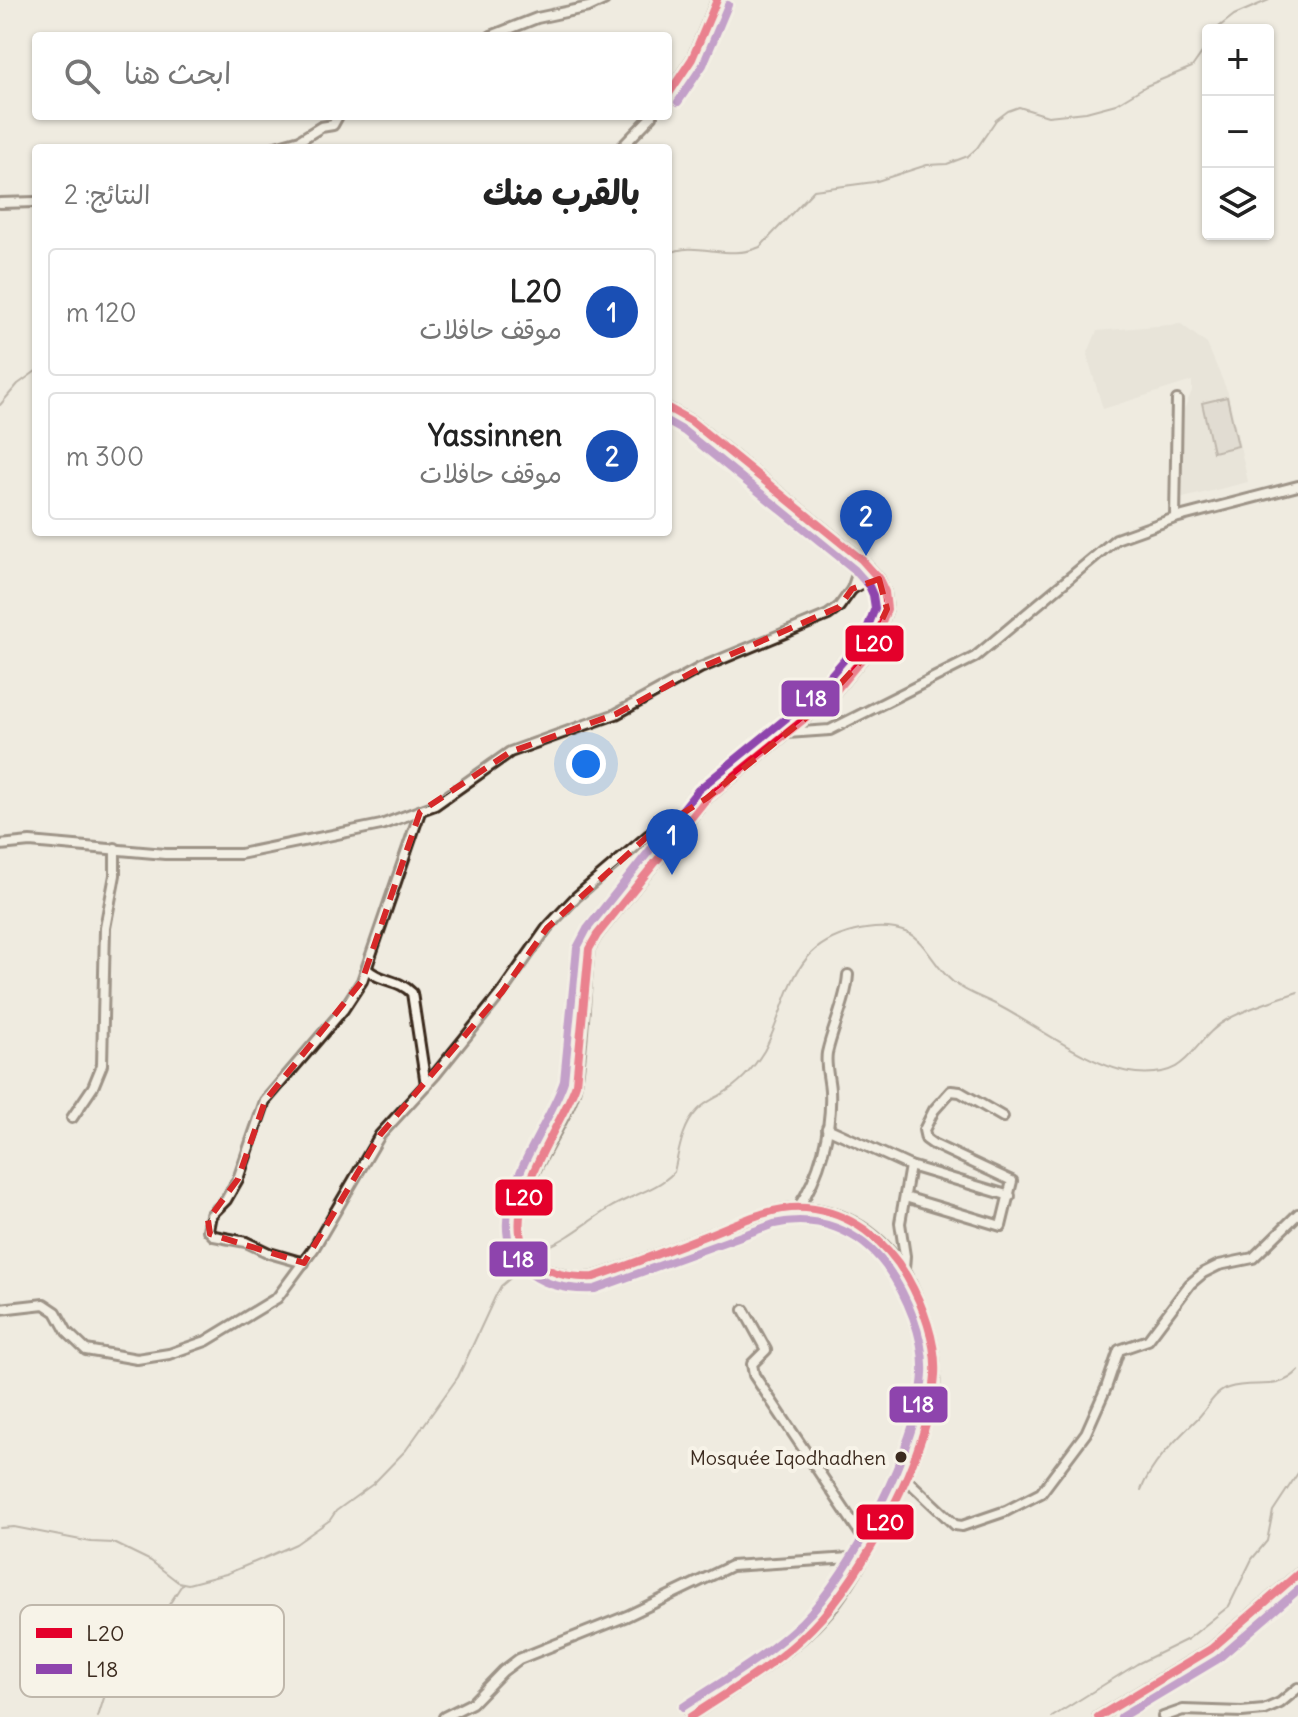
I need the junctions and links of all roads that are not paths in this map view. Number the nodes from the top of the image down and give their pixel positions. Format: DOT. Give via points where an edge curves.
graph roads {
  1 [pos="604,0"];
  2 [pos="717,0"];
  3 [pos="501,32"];
  4 [pos="672,89"];
  5 [pos="336,120"];
  6 [pos="648,120"];
  7 [pos="286,144"];
  8 [pos="625,144"];
  9 [pos="32,202"];
  10 [pos="0,203"];
  11 [pos="1177,400"];
  12 [pos="672,410"];
  13 [pos="1298,486"];
  14 [pos="1175,518"];
  15 [pos="862,560"];
  16 [pos="879,579"];
  17 [pos="852,589"];
  18 [pos="786,733"];
  19 [pos="707,798"];
  20 [pos="420,812"];
  21 [pos="0,845"];
  22 [pos="115,848"];
  23 [pos="367,969"];
  24 [pos="848,975"];
  25 [pos="426,1085"];
  26 [pos="1003,1117"];
  27 [pos="72,1118"];
  28 [pos="827,1128"];
  29 [pos="910,1166"];
  30 [pos="1010,1196"];
  31 [pos="905,1197"];
  32 [pos="798,1208"];
  33 [pos="1298,1214"];
  34 [pos="304,1263"];
  35 [pos="904,1270"];
  36 [pos="0,1309"];
  37 [pos="744,1310"];
  38 [pos="904,1477"];
  39 [pos="870,1548"];
  40 [pos="865,1557"];
  41 [pos="1298,1574"];
  42 [pos="1298,1688"];
  43 [pos="1266,1713"];
  44 [pos="444,1717"];
  45 [pos="690,1717"];
  46 [pos="1098,1717"];
  47 [pos="1163,1717"];
  1 -- 3 [label="street"];
  2 -- 4 [label="street" via="692,59"];
  5 -- 7 [label="street"];
  6 -- 8 [label="street"];
  9 -- 10 [label="street"];
  11 -- 14 [label="street"];
  12 -- 15 [label="street"];
  13 -- 14 [label="street"];
  14 -- 18 [label="street" via="1116,539 975,657 830,730"];
  15 -- 16 [label="street"];
  15 -- 17 [label="street"];
  16 -- 17 [label="street"];
  16 -- 18 [label="street" via="887,609 875,643 834,693"];
  17 -- 20 [label="street" via="828,615 700,668 616,714 510,752"];
  18 -- 19 [label="street"];
  19 -- 25 [label="street" via="650,834 576,897"];
  19 -- 32 [label="street" via="589,949 576,1085 528,1186 517,1222 519,1239 538,1265 576,1278 594,1277 761,1215"];
  20 -- 22 [label="street" via="240,854"];
  20 -- 23 [label="street"];
  21 -- 22 [label="street"];
  22 -- 27 [label="street" via="105,928 102,1065"];
  23 -- 25 [label="street" via="412,993"];
  23 -- 34 [label="street" via="343,1010 265,1101 238,1179 208,1220 214,1236"];
  24 -- 28 [label="street" via="826,1055"];
  25 -- 34 [label="street" via="380,1135"];
  26 -- 30 [label="street" via="951,1091 924,1130 933,1144 1010,1180"];
  28 -- 29 [label="street"];
  28 -- 32 [label="street" via="812,1187"];
  29 -- 30 [label="street"];
  29 -- 31 [label="street"];
  30 -- 31 [label="street" via="1001,1226"];
  31 -- 35 [label="street" via="899,1231"];
  32 -- 35 [label="street" via="826,1211 861,1226"];
  33 -- 38 [label="street" via="1253,1258 1203,1273 1144,1343 1119,1350 1086,1433 1053,1480 1032,1499 983,1520 955,1525"];
  34 -- 36 [label="street" via="277,1298 235,1325 192,1346 148,1358 86,1350 44,1304"];
  35 -- 38 [label="street" via="923,1313 935,1373 930,1411"];
  37 -- 39 [label="street" via="766,1350 751,1370"];
  38 -- 39 [label="street"];
  39 -- 40 [label="street"];
  40 -- 44 [label="street" via="731,1566 627,1616 519,1659 472,1703"];
  40 -- 45 [label="street" via="811,1629"];
  41 -- 46 [label="street" via="1211,1649"];
  42 -- 43 [label="street"];
  43 -- 47 [label="street" via="1183,1710"];
}
